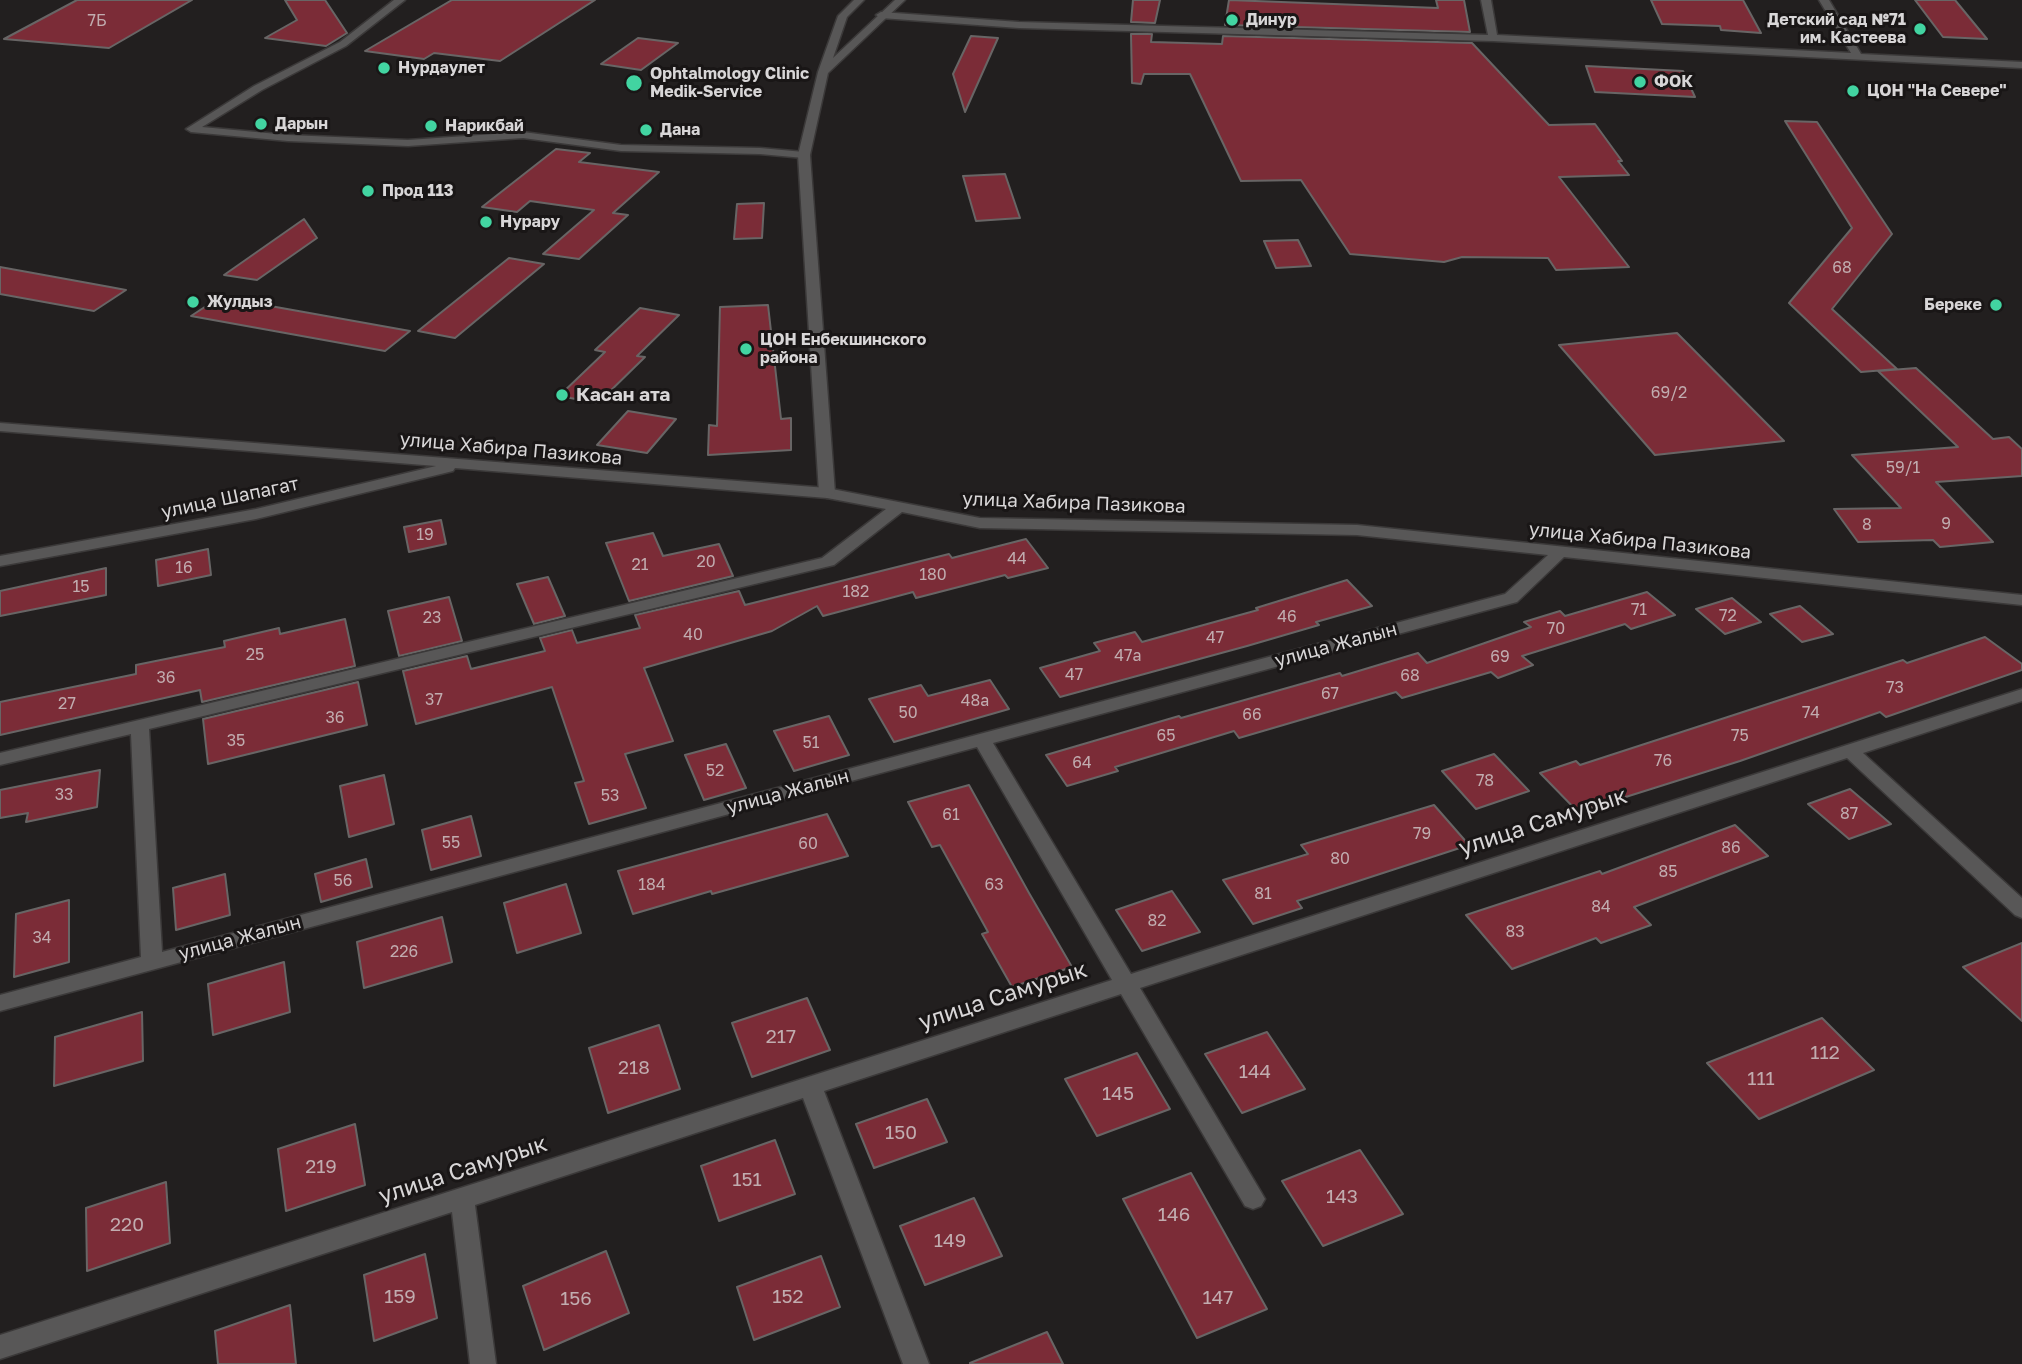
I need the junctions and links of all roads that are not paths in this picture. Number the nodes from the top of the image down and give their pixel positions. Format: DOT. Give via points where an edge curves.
graph roads {
  1 [pos="400,0"];
  2 [pos="859,0"];
  3 [pos="900,0"];
  4 [pos="1486,0"];
  5 [pos="1824,0"];
  6 [pos="881,15"];
  7 [pos="1493,38"];
  8 [pos="1858,57"];
  9 [pos="2022,65"];
  10 [pos="823,72"];
  11 [pos="804,155"];
  12 [pos="0,427"];
  13 [pos="465,464"];
  14 [pos="827,493"];
  15 [pos="899,507"];
  16 [pos="1560,552"];
  17 [pos="0,561"];
  18 [pos="2022,600"];
  19 [pos="2022,695"];
  20 [pos="140,726"];
  21 [pos="982,740"];
  22 [pos="1849,750"];
  23 [pos="0,759"];
  24 [pos="2022,910"];
  25 [pos="152,962"];
  26 [pos="1125,984"];
  27 [pos="0,1003"];
  28 [pos="810,1085"];
  29 [pos="462,1198"];
  30 [pos="1253,1199"];
  31 [pos="0,1347"];
  32 [pos="484,1364"];
  33 [pos="916,1364"];
  1 -- 11 [label="street" via="343,44 191,129 381,142 523,135 621,148"];
  2 -- 10 [label="street" via="843,16"];
  3 -- 6 [label="street"];
  4 -- 7 [label="street"];
  5 -- 8 [label="street"];
  6 -- 7 [label="street" via="1019,25"];
  6 -- 10 [label="street"];
  7 -- 8 [label="street"];
  8 -- 9 [label="street"];
  10 -- 11 [label="street"];
  11 -- 14 [label="street"];
  12 -- 13 [label="street, улица Хабира Пазикова"];
  13 -- 14 [label="street, улица Хабира Пазикова"];
  13 -- 17 [label="street, улица Шапагат" via="256,514"];
  14 -- 15 [label="street, улица Хабира Пазикова"];
  15 -- 16 [label="street, улица Хабира Пазикова" via="979,523 1357,530"];
  15 -- 20 [label="street" via="828,562"];
  16 -- 18 [label="street, улица Хабира Пазикова"];
  16 -- 21 [label="street, улица Жалын" via="1511,598"];
  19 -- 22 [label="street, улица Самурык"];
  20 -- 23 [label="street"];
  20 -- 25 [label="street"];
  21 -- 25 [label="street, улица Жалын"];
  21 -- 26 [label="street"];
  22 -- 24 [label="street"];
  22 -- 26 [label="street, улица Самурык"];
  25 -- 27 [label="street, улица Жалын"];
  26 -- 28 [label="street, улица Самурык"];
  26 -- 30 [label="street"];
  28 -- 29 [label="street, улица Самурык"];
  28 -- 33 [label="street"];
  29 -- 31 [label="street, улица Самурык"];
  29 -- 32 [label="street"];
}
